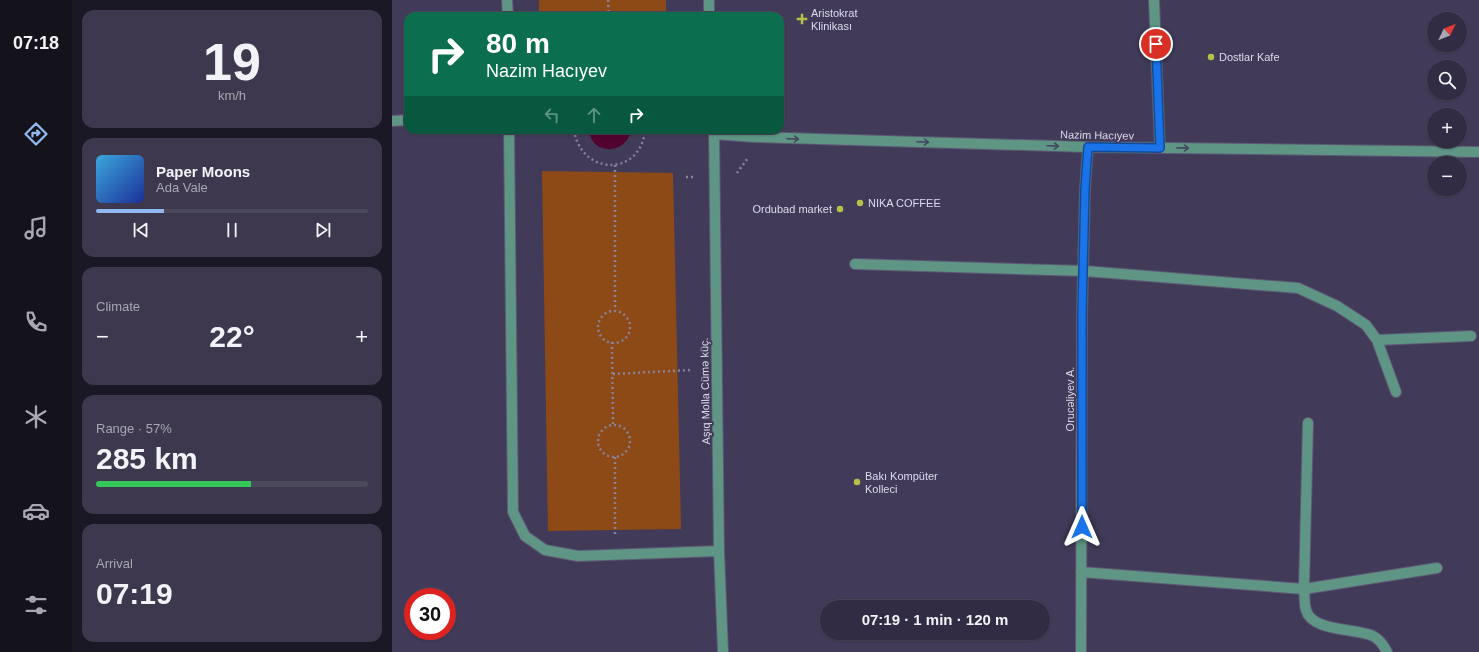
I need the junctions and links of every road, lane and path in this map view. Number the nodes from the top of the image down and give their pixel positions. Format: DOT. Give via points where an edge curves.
graph roads {
  1 [pos="507,0"];
  2 [pos="608,0"];
  3 [pos="709,0"];
  4 [pos="1154,0"];
  5 [pos="508,12"];
  6 [pos="609,12"];
  7 [pos="709,12"];
  8 [pos="404,120"];
  9 [pos="392,121"];
  10 [pos="509,134"];
  11 [pos="575,134"];
  12 [pos="644,134"];
  13 [pos="714,134"];
  14 [pos="727,134"];
  15 [pos="1088,147"];
  16 [pos="1160,148"];
  17 [pos="1479,152"];
  18 [pos="614,165"];
  19 [pos="855,264"];
  20 [pos="1085,271"];
  21 [pos="615,311"];
  22 [pos="1472,336"];
  23 [pos="1377,340"];
  24 [pos="612,342"];
  25 [pos="691,370"];
  26 [pos="612,374"];
  27 [pos="1396,392"];
  28 [pos="1308,423"];
  29 [pos="613,425"];
  30 [pos="615,456"];
  31 [pos="615,539"];
  32 [pos="719,550"];
  33 [pos="1437,568"];
  34 [pos="1081,572"];
  35 [pos="1304,589"];
  36 [pos="723,652"];
  37 [pos="1081,652"];
  38 [pos="1387,652"];
  1 -- 5 [label="street"];
  2 -- 6 [label="path"];
  3 -- 7 [label="street"];
  4 -- 16 [label="street"];
  8 -- 9 [label="street"];
  10 -- 32 [label="street" via="513,512 525,536 545,550 578,556"];
  11 -- 18 [label="path" via="582,153 597,163"];
  12 -- 18 [label="path" via="636,154 626,162"];
  13 -- 32 [label="street, Aşıq Molla Cümə küç."];
  14 -- 15 [label="street, Nazim Hacıyev, one-way" via="754,138"];
  15 -- 16 [label="street, Nazim Hacıyev"];
  15 -- 20 [label="street, Orucəliyev A."];
  16 -- 17 [label="street, Nazim Hacıyev, one-way"];
  18 -- 21 [label="path"];
  19 -- 20 [label="street"];
  20 -- 23 [label="street" via="1298,288 1337,306 1366,325"];
  20 -- 34 [label="street, Orucəliyev A." via="1082,322"];
  21 -- 24 [label="path" via="602,316 598,325 603,338"];
  21 -- 24 [label="path" via="627,318 630,328 626,337"];
  22 -- 23 [label="street"];
  23 -- 27 [label="street"];
  24 -- 26 [label="path"];
  25 -- 26 [label="path"];
  26 -- 29 [label="path"];
  28 -- 35 [label="street"];
  29 -- 30 [label="path" via="604,428 599,442 603,452"];
  29 -- 30 [label="path" via="622,427 630,440 627,450"];
  30 -- 31 [label="path"];
  32 -- 36 [label="street, Aşıq Molla Cümə küç."];
  33 -- 35 [label="street"];
  34 -- 35 [label="street"];
  34 -- 37 [label="street, Orucəliyev A."];
  35 -- 38 [label="street" via="1306,611 1312,620 1373,636"];
}
